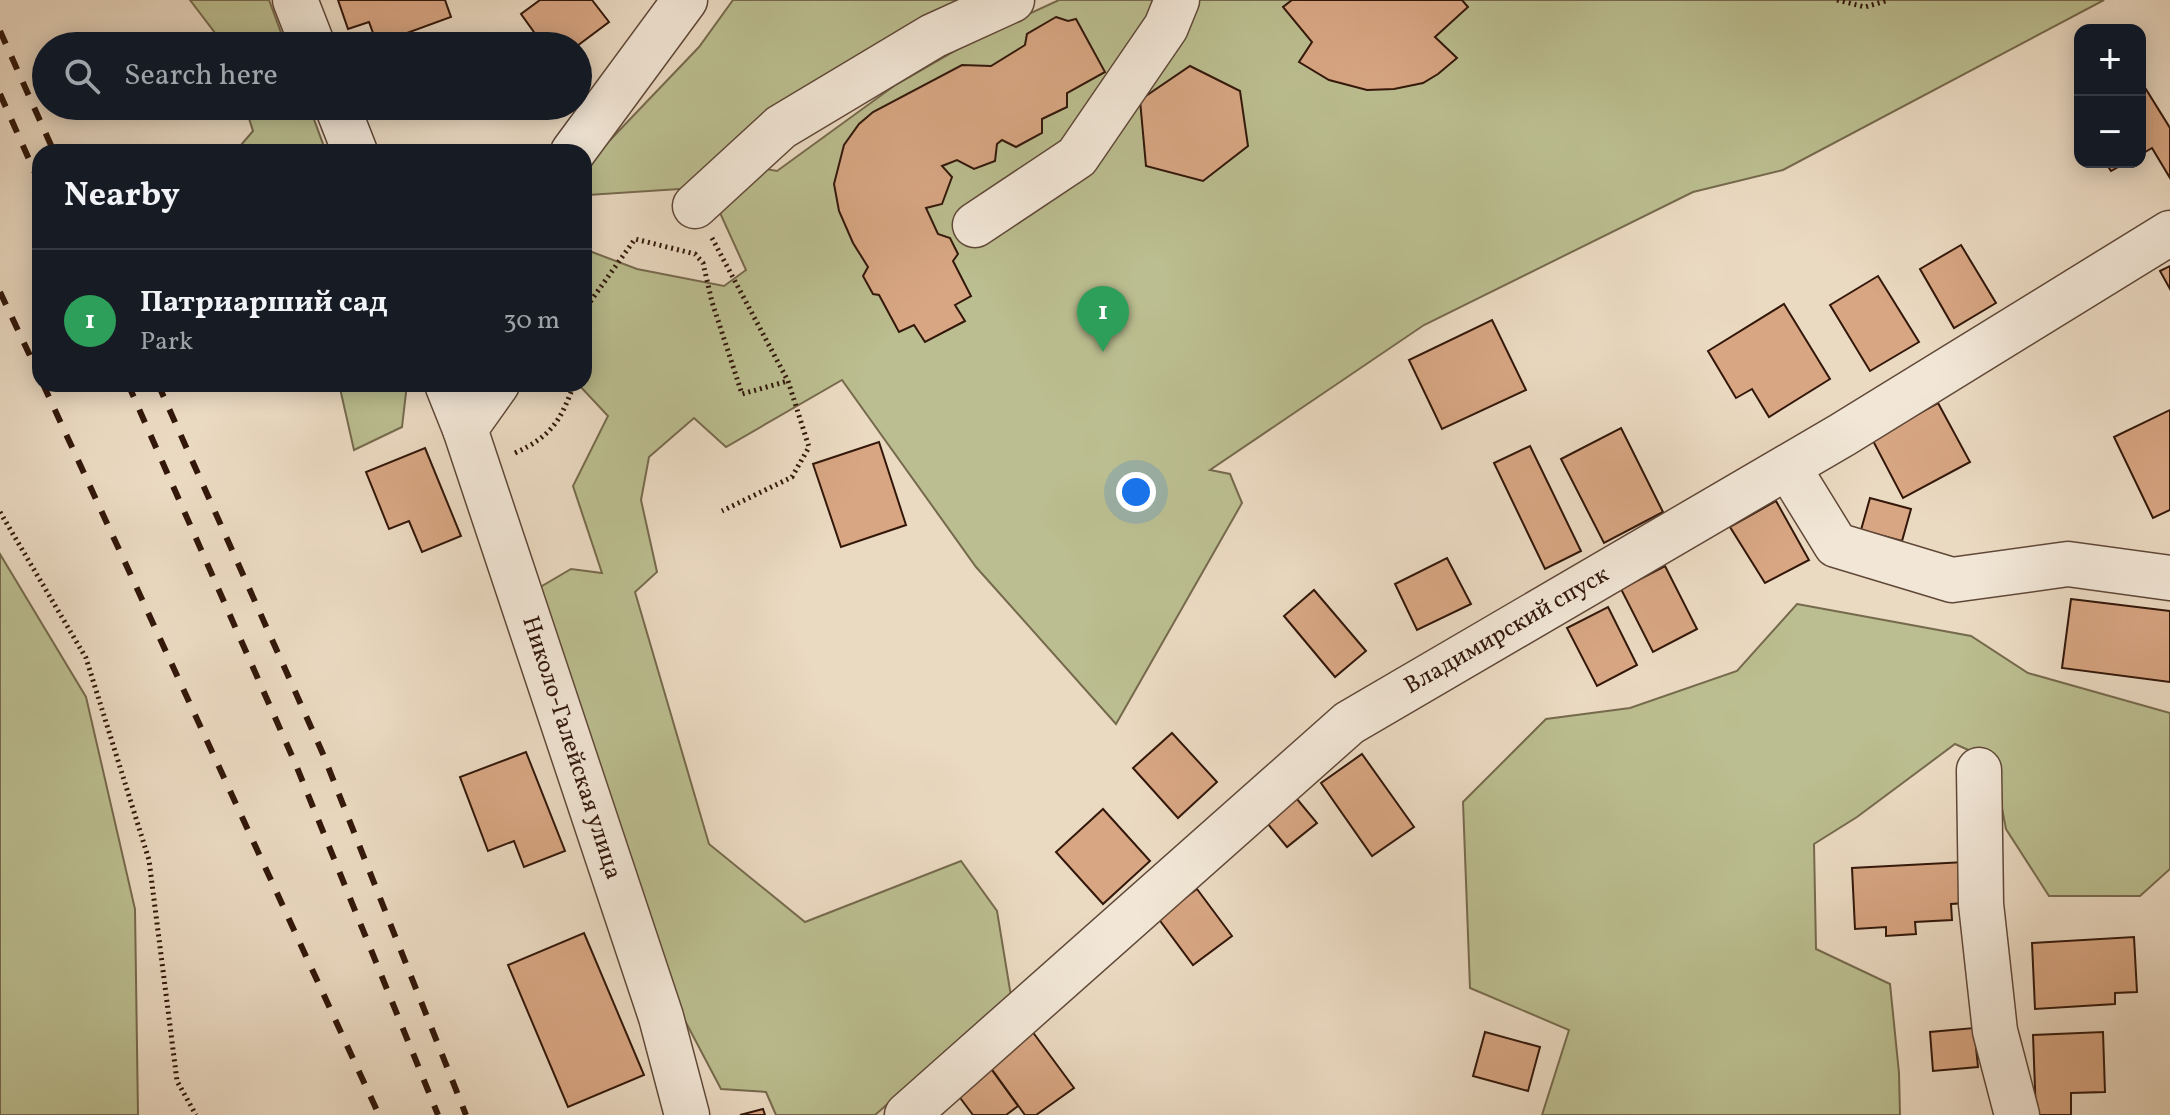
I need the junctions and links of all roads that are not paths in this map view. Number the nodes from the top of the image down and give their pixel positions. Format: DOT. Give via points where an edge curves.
graph roads {
  1 [pos="295,0"];
  2 [pos="685,0"];
  3 [pos="1012,0"];
  4 [pos="1177,0"];
  5 [pos="308,32"];
  6 [pos="342,120"];
  7 [pos="352,144"];
  8 [pos="579,144"];
  9 [pos="695,206"];
  10 [pos="975,225"];
  11 [pos="2170,233"];
  12 [pos="450,392"];
  13 [pos="491,392"];
  14 [pos="465,429"];
  15 [pos="1788,467"];
  16 [pos="2170,578"];
  17 [pos="1979,770"];
  18 [pos="687,1115"];
  19 [pos="907,1115"];
  20 [pos="2017,1115"];
  1 -- 5 [label="street"];
  2 -- 8 [label="street"];
  3 -- 9 [label="street" via="933,36 781,127"];
  4 -- 10 [label="street" via="1166,27 1077,157"];
  6 -- 7 [label="street"];
  11 -- 15 [label="street, Владимирский спуск"];
  12 -- 14 [label="street, Николо-Галейская улица"];
  13 -- 14 [label="street"];
  14 -- 18 [label="street, Николо-Галейская улица" via="661,1017"];
  15 -- 16 [label="street" via="1836,545 1952,580 2068,564"];
  15 -- 19 [label="street, Владимирский спуск" via="1349,723"];
  17 -- 20 [label="street" via="1981,904 1995,1031"];
}
